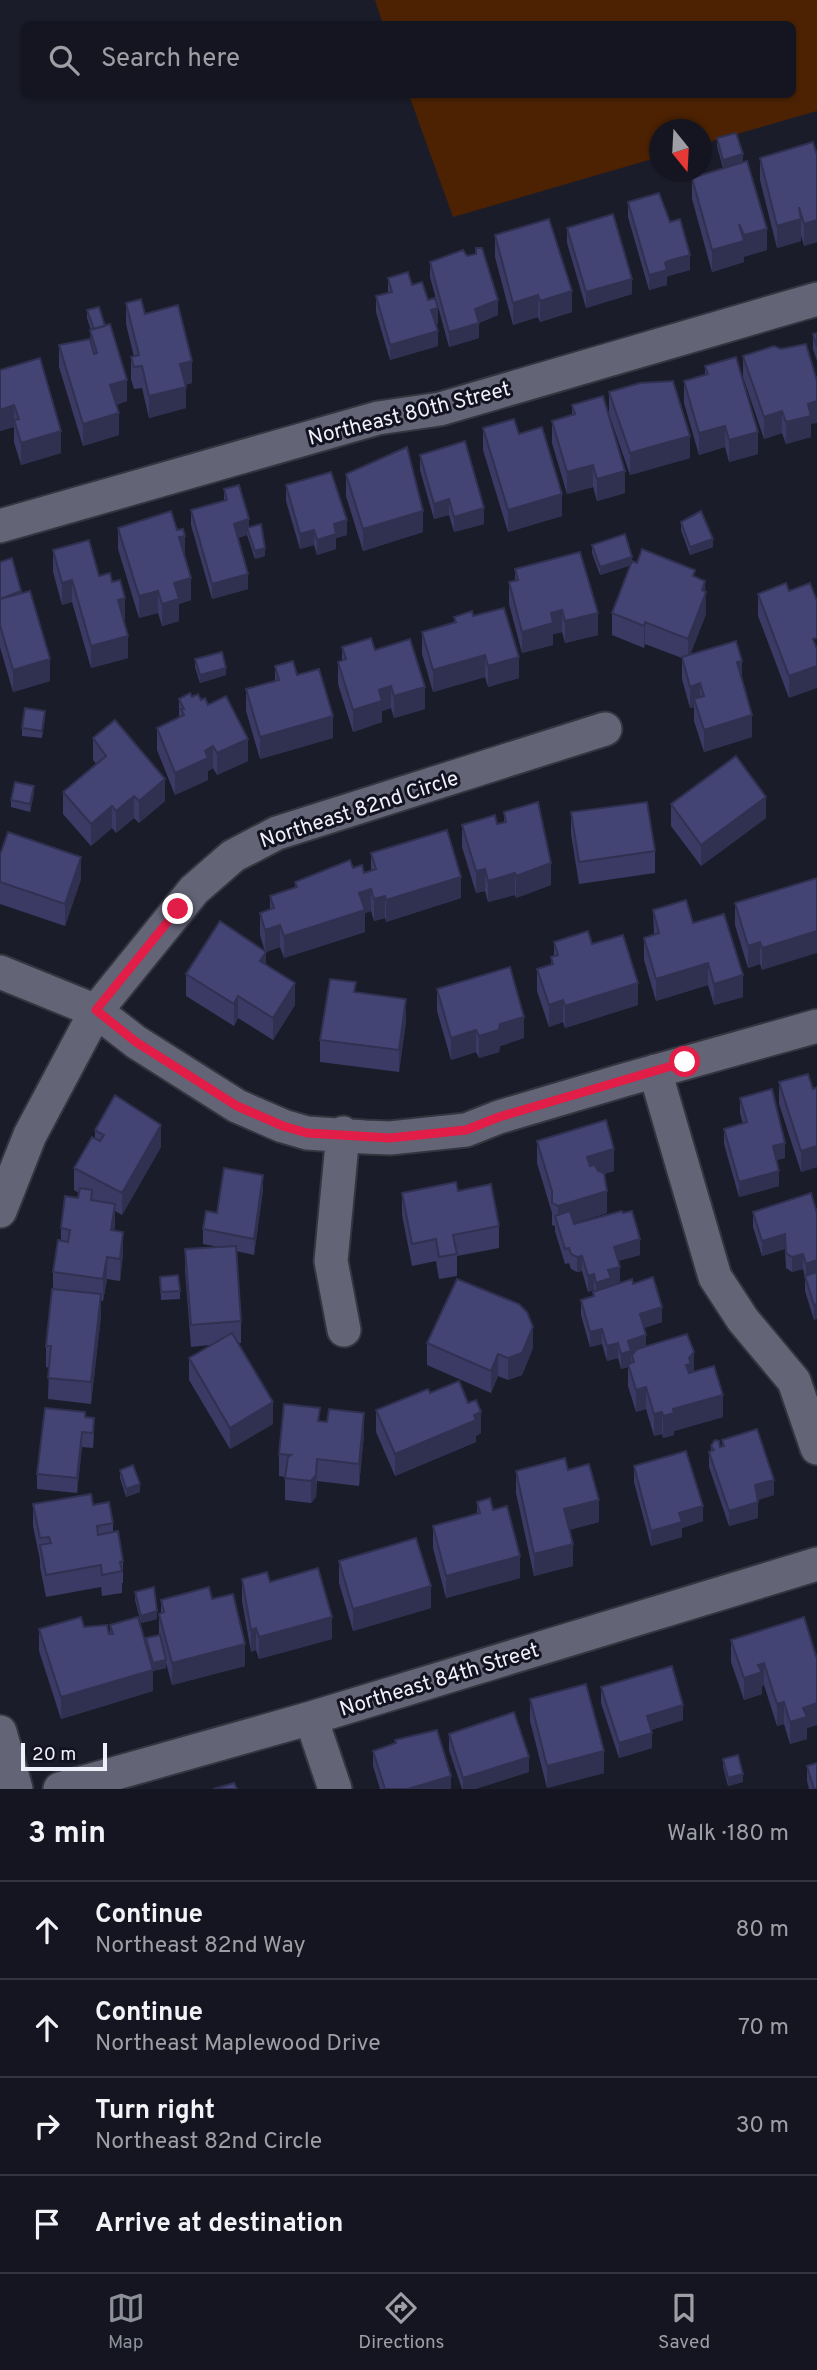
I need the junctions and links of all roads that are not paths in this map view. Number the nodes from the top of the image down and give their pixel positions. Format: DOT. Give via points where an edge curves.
graph roads {
  1 [pos="817,299"];
  2 [pos="0,526"];
  3 [pos="605,729"];
  4 [pos="0,972"];
  5 [pos="96,1010"];
  6 [pos="817,1026"];
  7 [pos="655,1071"];
  8 [pos="354,1135"];
  9 [pos="0,1211"];
  10 [pos="344,1330"];
  11 [pos="817,1448"];
  12 [pos="817,1564"];
  13 [pos="311,1718"];
  14 [pos="0,1732"];
  15 [pos="16,1789"];
  16 [pos="60,1789"];
  17 [pos="335,1789"];
  1 -- 2 [label="street, Northeast 80th Street" via="440,409 378,418"];
  3 -- 5 [label="street, Northeast 82nd Circle" via="254,843 194,890"];
  4 -- 5 [label="street"];
  5 -- 8 [label="street" via="136,1042 237,1106 307,1133"];
  5 -- 9 [label="street, Northeast 82nd Circle" via="30,1135"];
  6 -- 7 [label="street"];
  7 -- 8 [label="street" via="466,1130 413,1137"];
  7 -- 11 [label="street" via="715,1277 743,1320 794,1381"];
  8 -- 10 [label="street" via="331,1261"];
  12 -- 13 [label="street, Northeast 84th Street"];
  13 -- 16 [label="street, Northeast 84th Street"];
  13 -- 17 [label="street"];
  14 -- 15 [label="street"];
}
